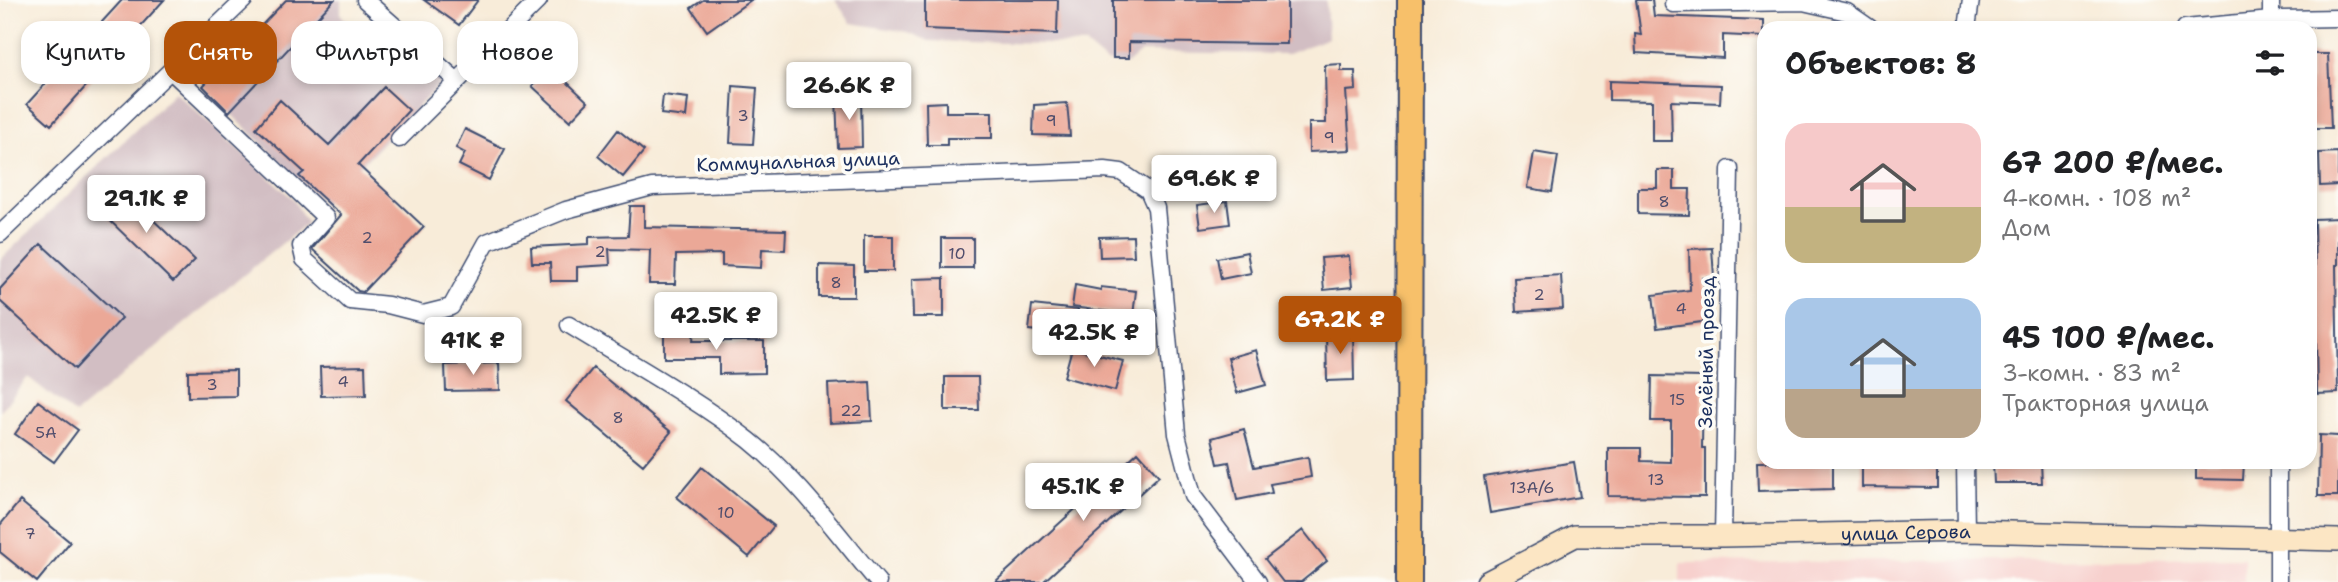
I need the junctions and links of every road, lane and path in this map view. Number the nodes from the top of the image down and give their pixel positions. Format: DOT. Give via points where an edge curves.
graph roads {
  1 [pos="244,0"];
  2 [pos="365,0"];
  3 [pos="538,0"];
  4 [pos="1410,0"];
  5 [pos="1971,0"];
  6 [pos="2271,0"];
  7 [pos="1673,4"];
  8 [pos="2338,18"];
  9 [pos="222,21"];
  10 [pos="1860,21"];
  11 [pos="1968,21"];
  12 [pos="2278,21"];
  13 [pos="2293,21"];
  14 [pos="164,78"];
  15 [pos="456,80"];
  16 [pos="185,84"];
  17 [pos="399,139"];
  18 [pos="1730,169"];
  19 [pos="0,234"];
  20 [pos="569,325"];
  21 [pos="1965,469"];
  22 [pos="2278,469"];
  23 [pos="1966,531"];
  24 [pos="1723,536"];
  25 [pos="2277,539"];
  26 [pos="2338,540"];
  27 [pos="878,582"];
  28 [pos="1258,582"];
  29 [pos="1409,582"];
  30 [pos="1488,582"];
  31 [pos="2278,582"];
  1 -- 9 [label="street"];
  2 -- 15 [label="street"];
  3 -- 15 [label="street"];
  4 -- 29 [label="main road"];
  5 -- 11 [label="street"];
  6 -- 12 [label="street"];
  7 -- 10 [label="street" via="1803,2 1847,12"];
  8 -- 13 [label="street"];
  14 -- 19 [label="street"];
  15 -- 17 [label="street"];
  16 -- 28 [label="street, Коммунальная улица" via="326,218 300,246 304,259 350,301 423,314 451,307 487,242 566,210 652,187 1121,172 1148,190 1156,208 1177,434 1193,496"];
  18 -- 24 [label="street, Зелёный проезд"];
  20 -- 27 [label="street" via="750,441 812,501"];
  21 -- 23 [label="street"];
  22 -- 25 [label="street"];
  23 -- 24 [label="street, улица Серова"];
  23 -- 25 [label="street, улица Серова"];
  24 -- 30 [label="street, улица Серова" via="1575,536"];
  25 -- 26 [label="street, улица Серова"];
  25 -- 31 [label="street"];
}
